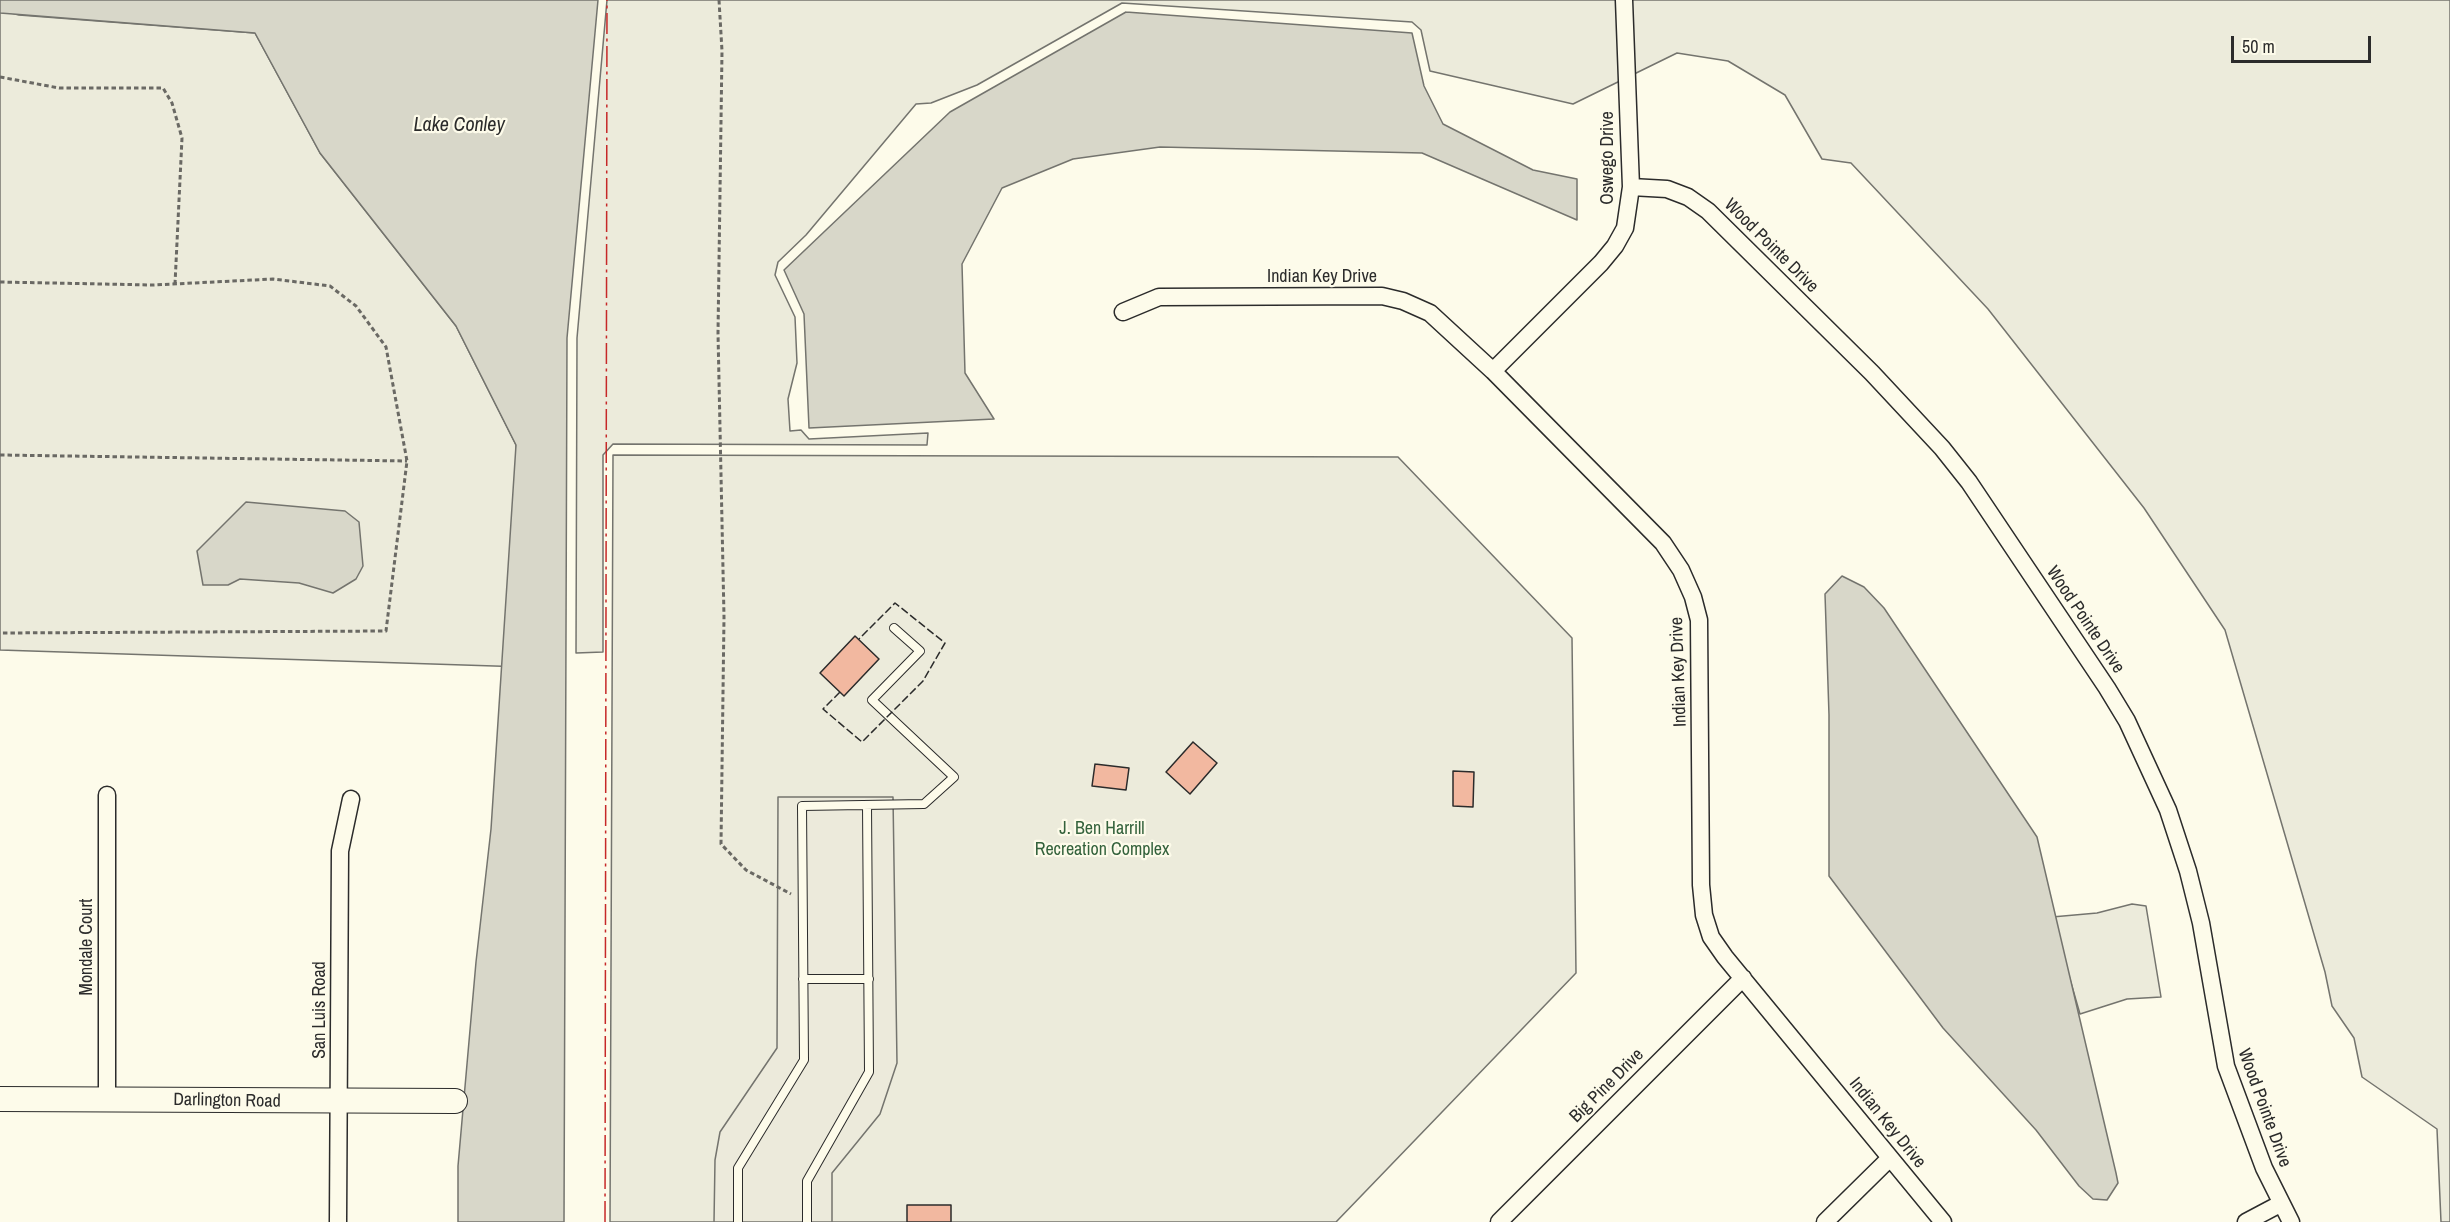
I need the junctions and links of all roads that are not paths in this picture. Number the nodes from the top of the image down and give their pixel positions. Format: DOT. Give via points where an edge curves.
graph roads {
  1 [pos="1624,0"];
  2 [pos="1630,187"];
  3 [pos="1123,312"];
  4 [pos="1493,371"];
  5 [pos="894,628"];
  6 [pos="106,795"];
  7 [pos="351,799"];
  8 [pos="867,805"];
  9 [pos="1743,978"];
  10 [pos="803,979"];
  11 [pos="868,979"];
  12 [pos="0,1099"];
  13 [pos="107,1100"];
  14 [pos="455,1101"];
  15 [pos="339,1102"];
  16 [pos="1890,1158"];
  17 [pos="2280,1203"];
  18 [pos="338,1222"];
  19 [pos="738,1222"];
  20 [pos="807,1222"];
  21 [pos="1499,1222"];
  22 [pos="1825,1222"];
  23 [pos="1942,1222"];
  24 [pos="2246,1222"];
  25 [pos="2291,1222"];
  1 -- 2 [label="street, Oswego Drive"];
  2 -- 4 [label="street, Oswego Drive" via="1624,228 1615,246"];
  2 -- 17 [label="street, Wood Pointe Drive" via="1667,189 1708,211 1879,381 1969,482 2107,688 2146,759 2168,810 2201,923 2226,1066"];
  3 -- 4 [label="street, Indian Key Drive" via="1159,297 1382,296 1430,313"];
  4 -- 9 [label="street, Indian Key Drive" via="1663,543 1693,597 1701,644 1704,915 1712,937"];
  5 -- 8 [label="lane" via="920,651 872,700 954,777 924,804"];
  6 -- 13 [label="street, Mondale Court"];
  7 -- 15 [label="street, San Luis Road" via="340,851"];
  8 -- 10 [label="lane" via="802,806"];
  8 -- 11 [label="lane"];
  9 -- 16 [label="street, Indian Key Drive"];
  9 -- 21 [label="street, Big Pine Drive"];
  10 -- 11 [label="lane"];
  10 -- 19 [label="lane" via="804,1060 738,1168"];
  11 -- 20 [label="lane" via="869,1072 807,1181"];
  12 -- 13 [label="street, Darlington Road"];
  13 -- 15 [label="street, Darlington Road"];
  14 -- 15 [label="street, Darlington Road"];
  15 -- 18 [label="street, San Luis Road"];
  16 -- 22 [label="street"];
  16 -- 23 [label="street, Indian Key Drive"];
  17 -- 24 [label="street"];
  17 -- 25 [label="street, Wood Pointe Drive"];
}
